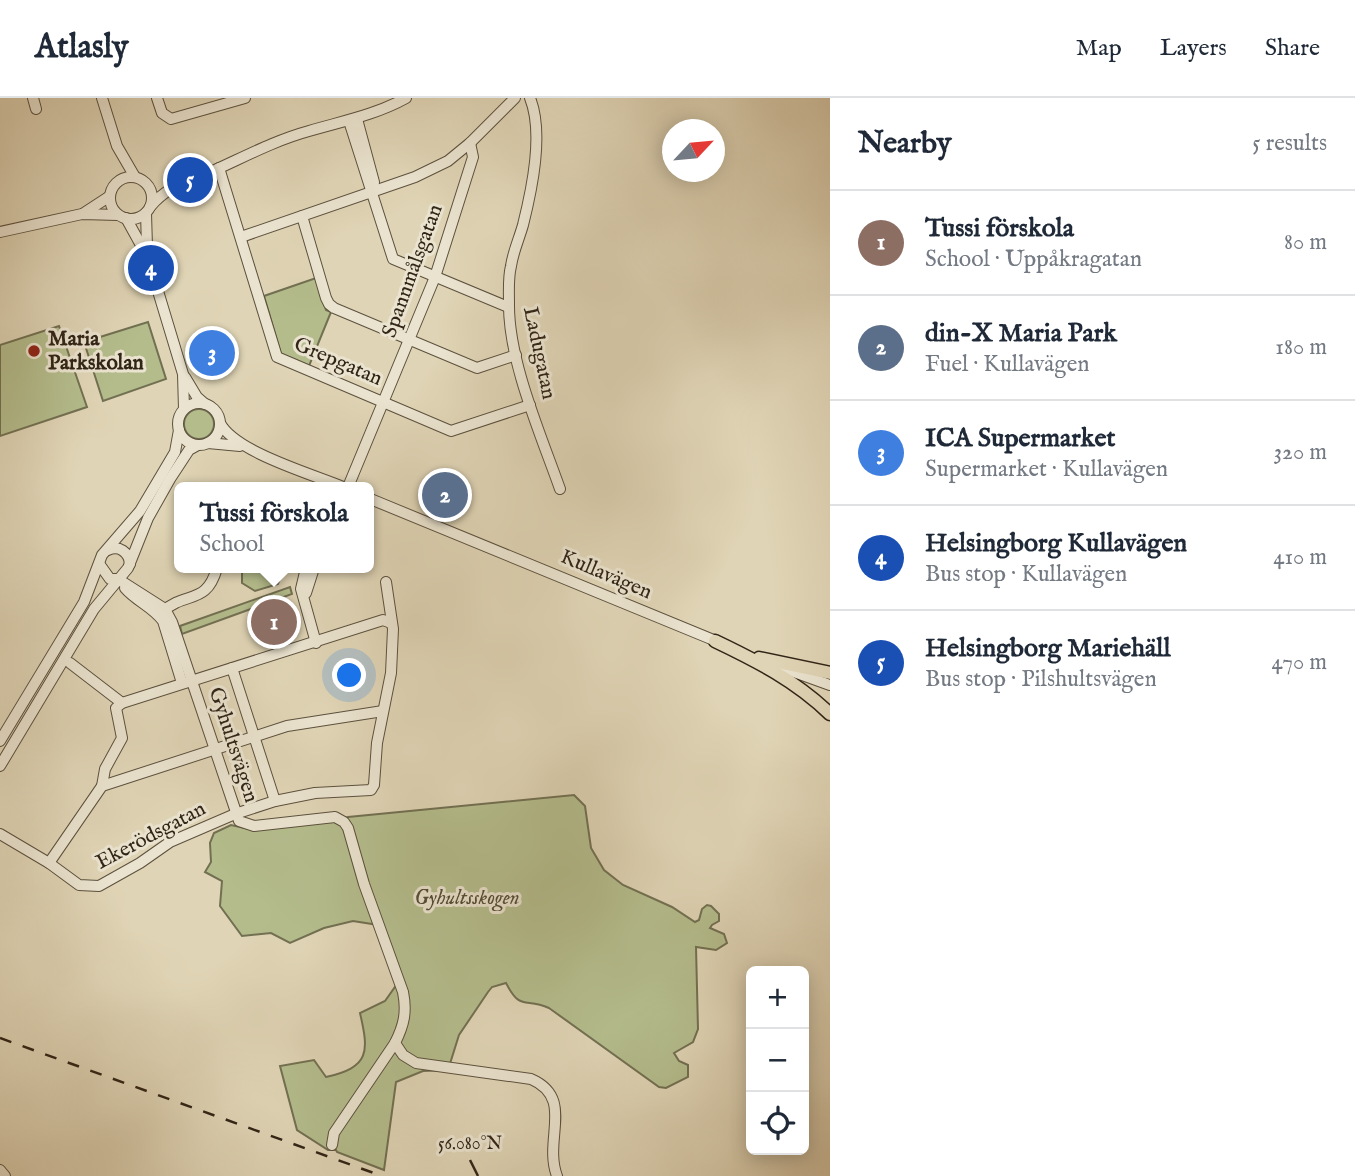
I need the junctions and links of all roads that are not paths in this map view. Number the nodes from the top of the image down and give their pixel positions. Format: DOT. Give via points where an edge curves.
graph roads {
  1 [pos="33,98"];
  2 [pos="102,98"];
  3 [pos="157,98"];
  4 [pos="245,98"];
  5 [pos="406,98"];
  6 [pos="515,98"];
  7 [pos="530,98"];
  8 [pos="36,109"];
  9 [pos="353,120"];
  10 [pos="470,143"];
  11 [pos="117,146"];
  12 [pos="219,168"];
  13 [pos="139,179"];
  14 [pos="116,183"];
  15 [pos="175,185"];
  16 [pos="373,191"];
  17 [pos="110,196"];
  18 [pos="148,210"];
  19 [pos="82,214"];
  20 [pos="302,216"];
  21 [pos="122,217"];
  22 [pos="0,232"];
  23 [pos="242,237"];
  24 [pos="148,258"];
  25 [pos="435,277"];
  26 [pos="509,307"];
  27 [pos="409,339"];
  28 [pos="516,355"];
  29 [pos="183,374"];
  30 [pos="382,403"];
  31 [pos="205,404"];
  32 [pos="530,405"];
  33 [pos="184,409"];
  34 [pos="220,423"];
  35 [pos="179,430"];
  36 [pos="203,444"];
  37 [pos="244,447"];
  38 [pos="330,482"];
  39 [pos="344,482"];
  40 [pos="560,489"];
  41 [pos="374,500"];
  42 [pos="108,550"];
  43 [pos="130,564"];
  44 [pos="100,565"];
  45 [pos="216,573"];
  46 [pos="305,573"];
  47 [pos="312,573"];
  48 [pos="118,579"];
  49 [pos="386,582"];
  50 [pos="304,601"];
  51 [pos="162,612"];
  52 [pos="391,623"];
  53 [pos="715,641"];
  54 [pos="316,643"];
  55 [pos="751,656"];
  56 [pos="70,663"];
  57 [pos="232,668"];
  58 [pos="830,673"];
  59 [pos="186,682"];
  60 [pos="830,685"];
  61 [pos="122,703"];
  62 [pos="383,711"];
  63 [pos="830,713"];
  64 [pos="254,736"];
  65 [pos="0,741"];
  66 [pos="214,749"];
  67 [pos="0,765"];
  68 [pos="102,786"];
  69 [pos="275,801"];
  70 [pos="235,814"];
  71 [pos="0,834"];
  72 [pos="48,863"];
  73 [pos="395,1043"];
  74 [pos="332,1145"];
  75 [pos="0,1170"];
  76 [pos="5,1176"];
  77 [pos="557,1176"];
  1 -- 8 [label="street"];
  2 -- 11 [label="street"];
  3 -- 4 [label="street" via="162,113 171,119"];
  5 -- 9 [label="street"];
  6 -- 10 [label="street"];
  7 -- 26 [label="street, Ladugatan" via="536,124 535,170 510,269"];
  9 -- 12 [label="street" via="283,139"];
  9 -- 16 [label="street"];
  10 -- 16 [label="street" via="415,177"];
  10 -- 25 [label="street, Spannmålsgatan" via="473,157"];
  11 -- 13 [label="street"];
  11 -- 14 [label="street"];
  12 -- 15 [label="street"];
  12 -- 23 [label="street, Grepgatan"];
  13 -- 14 [label="street" via="124,178"];
  13 -- 15 [label="street"];
  13 -- 18 [label="street" via="151,192"];
  14 -- 17 [label="street"];
  15 -- 18 [label="street"];
  16 -- 20 [label="street"];
  16 -- 25 [label="street" via="393,259"];
  17 -- 19 [label="street"];
  17 -- 21 [label="street" via="111,206"];
  18 -- 21 [label="street" via="135,219"];
  18 -- 24 [label="street"];
  19 -- 21 [label="street"];
  19 -- 22 [label="street"];
  20 -- 23 [label="street"];
  20 -- 27 [label="street" via="329,304"];
  21 -- 24 [label="street"];
  23 -- 30 [label="street, Grepgatan" via="277,357"];
  24 -- 29 [label="street"];
  25 -- 26 [label="street"];
  25 -- 27 [label="street, Spannmålsgatan"];
  26 -- 28 [label="street, Ladugatan"];
  27 -- 28 [label="street" via="477,368"];
  27 -- 30 [label="street, Spannmålsgatan"];
  28 -- 32 [label="street, Ladugatan"];
  29 -- 31 [label="street"];
  29 -- 33 [label="street"];
  30 -- 32 [label="street, Grepgatan" via="451,431"];
  30 -- 39 [label="street, Spannmålsgatan"];
  31 -- 33 [label="street"];
  31 -- 34 [label="street" via="214,409"];
  32 -- 40 [label="street, Ladugatan"];
  33 -- 35 [label="street"];
  34 -- 36 [label="street" via="218,433"];
  34 -- 37 [label="street"];
  35 -- 36 [label="street" via="186,440"];
  35 -- 42 [label="street" via="175,452 140,511"];
  36 -- 37 [label="street"];
  36 -- 43 [label="street" via="186,454 153,508"];
  37 -- 38 [label="street"];
  41 -- 53 [label="street, Kullavägen"];
  42 -- 43 [label="street" via="123,550"];
  42 -- 44 [label="street"];
  43 -- 48 [label="street"];
  44 -- 48 [label="street" via="107,576"];
  44 -- 65 [label="street" via="84,602"];
  45 -- 51 [label="street" via="207,590"];
  46 -- 50 [label="street"];
  47 -- 50 [label="street"];
  48 -- 51 [label="street" via="133,597"];
  48 -- 67 [label="street" via="94,608"];
  49 -- 52 [label="street, Ekerödsgatan"];
  50 -- 54 [label="street"];
  51 -- 59 [label="street, Gyhultsvägen"];
  52 -- 54 [label="street" via="383,620"];
  52 -- 62 [label="street, Ekerödsgatan" via="391,673"];
  53 -- 55 [label="street, Kullavägen"];
  53 -- 63 [label="main road" via="772,669"];
  54 -- 57 [label="street"];
  55 -- 58 [label="main road"];
  55 -- 60 [label="street, Kullavägen"];
  56 -- 61 [label="street"];
  57 -- 59 [label="street"];
  57 -- 64 [label="street"];
  59 -- 61 [label="street"];
  59 -- 66 [label="street, Gyhultsvägen"];
  61 -- 68 [label="street" via="116,708 122,738 105,769"];
  62 -- 64 [label="street" via="310,721"];
  62 -- 69 [label="street, Ekerödsgatan" via="371,790"];
  64 -- 66 [label="street"];
  64 -- 69 [label="street"];
  66 -- 68 [label="street"];
  66 -- 70 [label="street, Gyhultsvägen"];
  68 -- 72 [label="street"];
  69 -- 70 [label="street, Ekerödsgatan"];
  70 -- 72 [label="street, Ekerödsgatan" via="170,842 107,884 79,885"];
  70 -- 73 [label="street, Gyhultsvägen" via="249,826 332,817 346,824 403,992 406,1010"];
  71 -- 72 [label="street, Ekerödsgatan"];
  73 -- 74 [label="street, Gyhultsvägen" via="334,1133"];
  73 -- 77 [label="street" via="416,1063 531,1079 547,1089 556,1111 551,1156"];
  75 -- 76 [label="street"];
}
